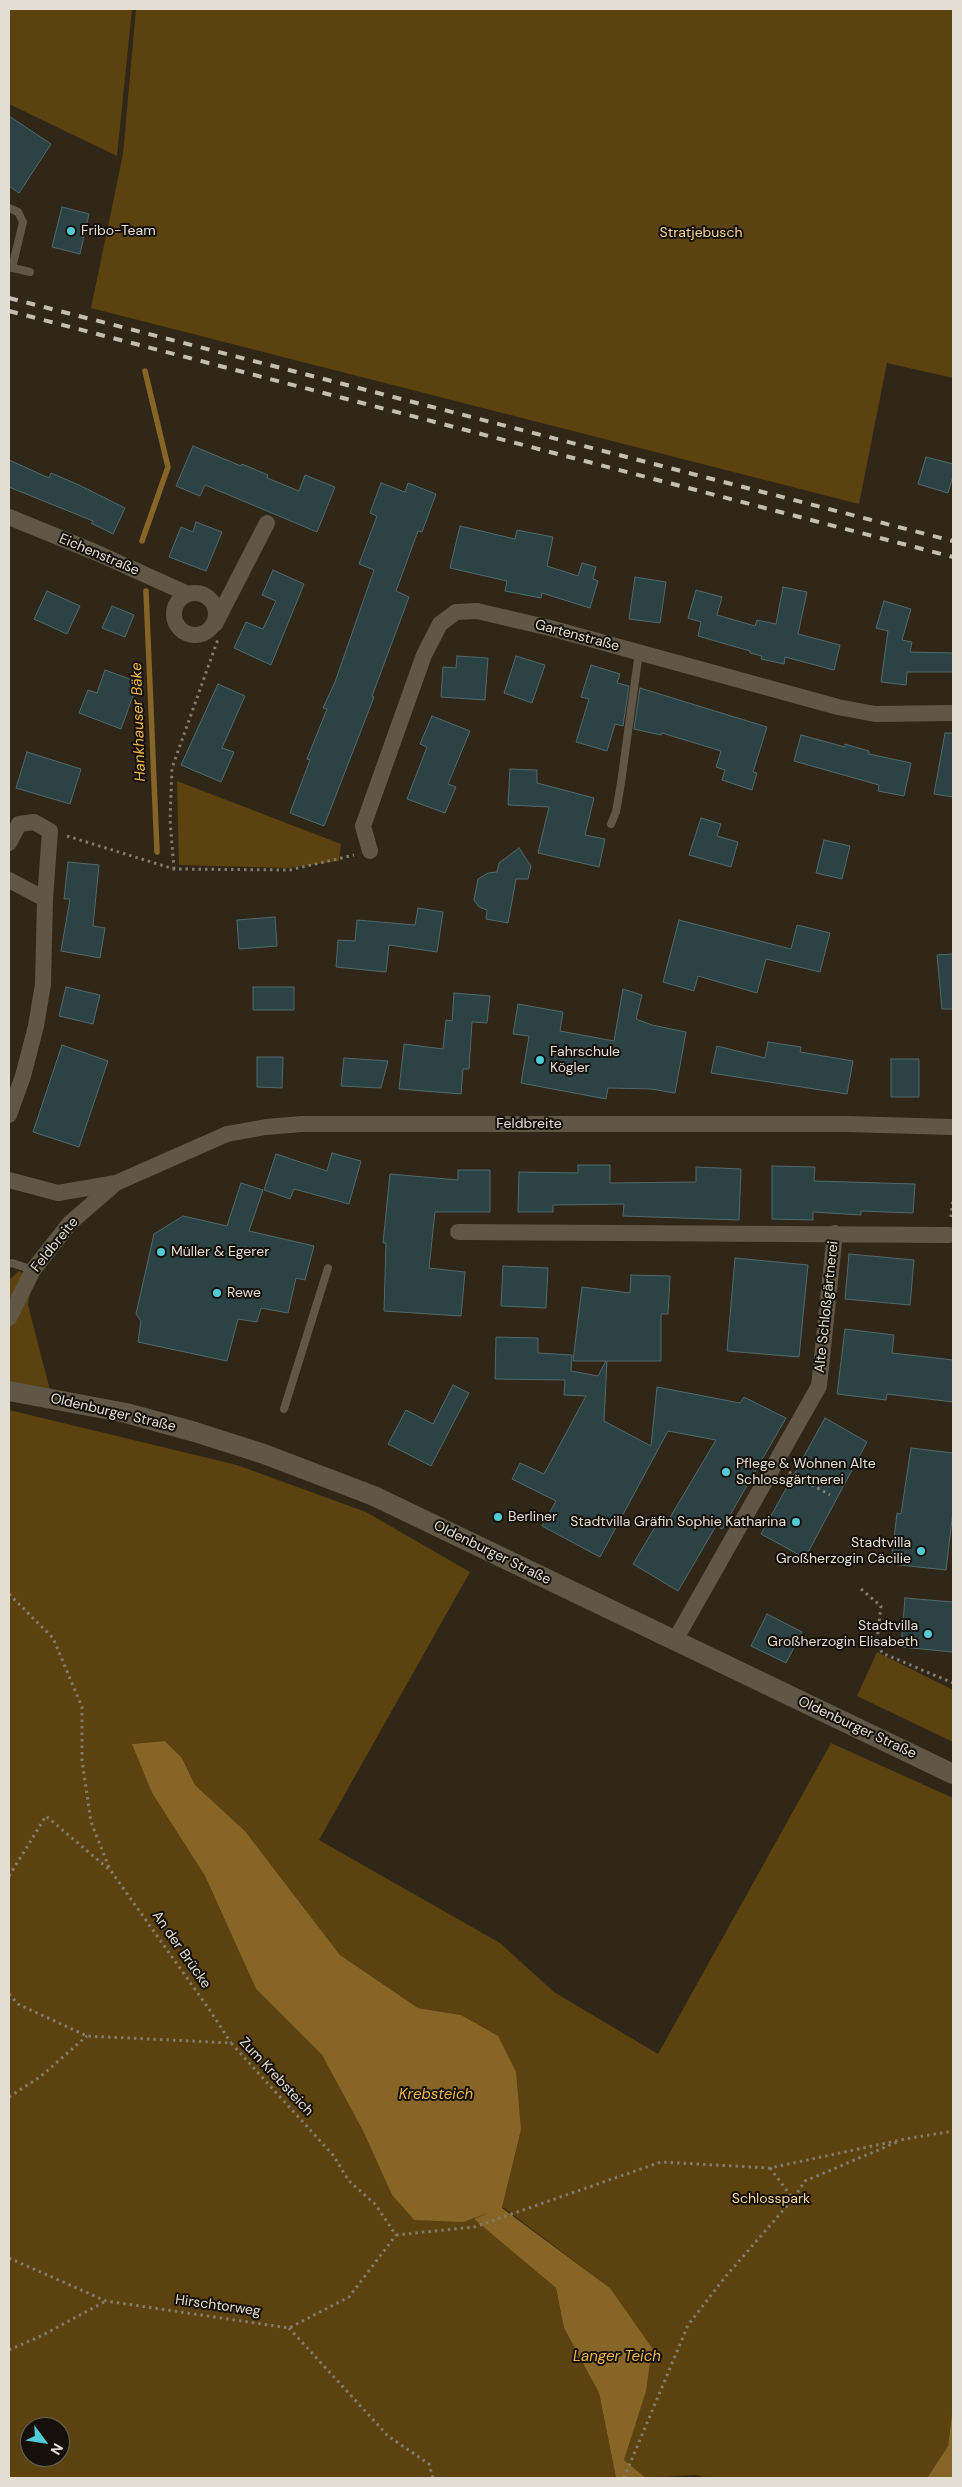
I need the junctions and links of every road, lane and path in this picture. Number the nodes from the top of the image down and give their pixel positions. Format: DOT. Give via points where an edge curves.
graph roads {
  1 [pos="9,208"];
  2 [pos="10,267"];
  3 [pos="30,272"];
  4 [pos="9,517"];
  5 [pos="267,523"];
  6 [pos="188,594"];
  7 [pos="213,624"];
  8 [pos="639,652"];
  9 [pos="953,713"];
  10 [pos="14,822"];
  11 [pos="611,824"];
  12 [pos="50,830"];
  13 [pos="9,843"];
  14 [pos="370,851"];
  15 [pos="174,869"];
  16 [pos="9,880"];
  17 [pos="45,899"];
  18 [pos="9,1115"];
  19 [pos="953,1127"];
  20 [pos="9,1180"];
  21 [pos="116,1183"];
  22 [pos="458,1232"];
  23 [pos="835,1233"];
  24 [pos="949,1236"];
  25 [pos="9,1264"];
  26 [pos="328,1268"];
  27 [pos="33,1270"];
  28 [pos="9,1318"];
  29 [pos="9,1391"];
  30 [pos="284,1409"];
  31 [pos="774,1464"];
  32 [pos="830,1495"];
  33 [pos="861,1589"];
  34 [pos="9,1594"];
  35 [pos="674,1642"];
  36 [pos="953,1683"];
  37 [pos="953,1774"];
  38 [pos="111,1871"];
  39 [pos="9,1876"];
  40 [pos="9,1994"];
  41 [pos="87,2036"];
  42 [pos="231,2043"];
  43 [pos="9,2097"];
  44 [pos="953,2132"];
  45 [pos="905,2139"];
  46 [pos="770,2168"];
  47 [pos="793,2198"];
  48 [pos="396,2235"];
  49 [pos="9,2258"];
  50 [pos="106,2301"];
  51 [pos="288,2328"];
  52 [pos="9,2350"];
  53 [pos="433,2478"];
  54 [pos="624,2478"];
  1 -- 2 [label="lane" via="18,212 23,222"];
  2 -- 3 [label="lane"];
  4 -- 6 [label="street, Eichenstraße"];
  5 -- 7 [label="street" via="218,623"];
  6 -- 7 [label="street, Eichenstraße" via="204,594 213,602 216,613"];
  6 -- 7 [label="street" via="176,605 177,626 195,635 203,634"];
  7 -- 15 [label="path" via="218,640 172,768 170,820"];
  8 -- 9 [label="street, Gartenstraße" via="848,709 875,714"];
  8 -- 11 [label="lane" via="621,783"];
  8 -- 14 [label="street, Gartenstraße" via="477,610 456,612 440,624 424,655 363,826"];
  10 -- 12 [label="street" via="34,822"];
  10 -- 13 [label="street"];
  12 -- 15 [label="path"];
  12 -- 17 [label="street"];
  14 -- 15 [label="path" via="290,870"];
  16 -- 17 [label="street"];
  17 -- 18 [label="street" via="43,984 36,1026"];
  19 -- 21 [label="street, Feldbreite" via="846,1124 302,1124 227,1134"];
  20 -- 21 [label="street, Feldbreite" via="58,1193"];
  21 -- 27 [label="street, Feldbreite" via="70,1223"];
  22 -- 23 [label="street, Alte Schloßgärtnerei"];
  23 -- 24 [label="street, Alte Schloßgärtnerei"];
  23 -- 31 [label="street, Alte Schloßgärtnerei" via="819,1386"];
  25 -- 27 [label="lane"];
  26 -- 30 [label="lane"];
  27 -- 28 [label="street, Feldbreite"];
  29 -- 35 [label="street, Oldenburger Straße" via="126,1413 264,1454 374,1496"];
  31 -- 32 [label="path"];
  31 -- 35 [label="street, Alte Schloßgärtnerei"];
  33 -- 36 [label="path" via="881,1606 877,1641 882,1653"];
  34 -- 38 [label="path" via="53,1638 82,1706 82,1760 92,1822"];
  35 -- 37 [label="street, Oldenburger Straße"];
  38 -- 39 [label="path" via="46,1816"];
  38 -- 42 [label="path, An der Brücke"];
  40 -- 41 [label="path" via="18,2004"];
  41 -- 42 [label="path, Zum Krebsteich"];
  41 -- 43 [label="path" via="40,2077"];
  42 -- 48 [label="path, Zum Krebsteich" via="333,2155 349,2181 375,2204"];
  44 -- 45 [label="path"];
  45 -- 46 [label="path"];
  45 -- 47 [label="path" via="805,2181"];
  46 -- 47 [label="path"];
  46 -- 48 [label="path" via="661,2162 474,2227"];
  47 -- 54 [label="path" via="688,2325"];
  48 -- 51 [label="path" via="350,2297"];
  49 -- 50 [label="path, Hirschtorweg"];
  50 -- 51 [label="path, Hirschtorweg"];
  50 -- 52 [label="path"];
  51 -- 53 [label="path" via="388,2436 429,2464"];
}
